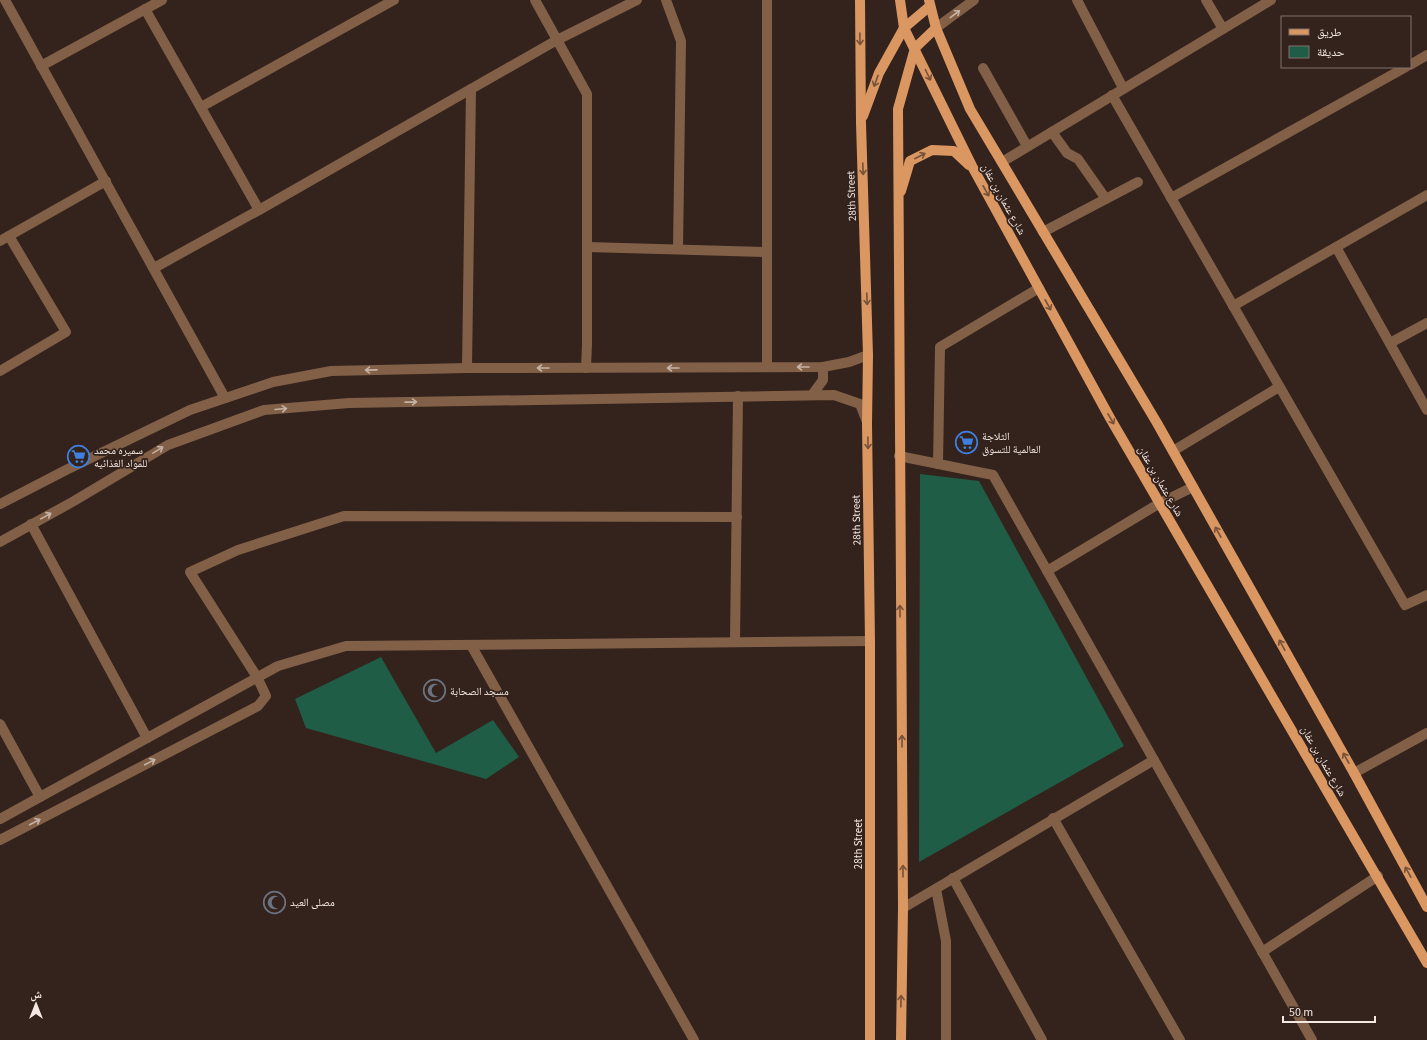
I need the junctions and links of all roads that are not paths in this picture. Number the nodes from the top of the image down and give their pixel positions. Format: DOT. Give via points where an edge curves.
graph roads {
  1 [pos="5,0"];
  2 [pos="162,0"];
  3 [pos="394,0"];
  4 [pos="535,0"];
  5 [pos="637,0"];
  6 [pos="666,0"];
  7 [pos="767,0"];
  8 [pos="860,0"];
  9 [pos="900,0"];
  10 [pos="974,0"];
  11 [pos="1077,0"];
  12 [pos="1206,0"];
  13 [pos="1271,0"];
  14 [pos="932,2"];
  15 [pos="145,9"];
  16 [pos="904,28"];
  17 [pos="936,28"];
  18 [pos="1223,29"];
  19 [pos="557,40"];
  20 [pos="915,48"];
  21 [pos="1427,55"];
  22 [pos="1411,64"];
  23 [pos="41,66"];
  24 [pos="983,68"];
  25 [pos="1404,68"];
  26 [pos="1123,88"];
  27 [pos="472,89"];
  28 [pos="1112,95"];
  29 [pos="201,107"];
  30 [pos="861,123"];
  31 [pos="1052,132"];
  32 [pos="1027,146"];
  33 [pos="1002,162"];
  34 [pos="973,168"];
  35 [pos="106,182"];
  36 [pos="1138,182"];
  37 [pos="1427,195"];
  38 [pos="1171,198"];
  39 [pos="1106,199"];
  40 [pos="898,200"];
  41 [pos="259,210"];
  42 [pos="1044,232"];
  43 [pos="4,238"];
  44 [pos="587,246"];
  45 [pos="1336,247"];
  46 [pos="678,249"];
  47 [pos="767,252"];
  48 [pos="154,268"];
  49 [pos="1039,288"];
  50 [pos="1233,306"];
  51 [pos="1427,323"];
  52 [pos="1390,343"];
  53 [pos="868,355"];
  54 [pos="767,367"];
  55 [pos="823,367"];
  56 [pos="467,368"];
  57 [pos="586,368"];
  58 [pos="0,371"];
  59 [pos="1280,387"];
  60 [pos="812,395"];
  61 [pos="738,396"];
  62 [pos="225,398"];
  63 [pos="1427,410"];
  64 [pos="867,424"];
  65 [pos="1173,451"];
  66 [pos="899,456"];
  67 [pos="938,464"];
  68 [pos="1193,487"];
  69 [pos="1160,503"];
  70 [pos="0,504"];
  71 [pos="736,517"];
  72 [pos="31,524"];
  73 [pos="0,542"];
  74 [pos="1047,571"];
  75 [pos="1427,594"];
  76 [pos="735,642"];
  77 [pos="870,642"];
  78 [pos="472,645"];
  79 [pos="257,677"];
  80 [pos="0,724"];
  81 [pos="1427,733"];
  82 [pos="147,738"];
  83 [pos="1154,760"];
  84 [pos="1354,773"];
  85 [pos="40,797"];
  86 [pos="1053,818"];
  87 [pos="0,819"];
  88 [pos="0,840"];
  89 [pos="1378,876"];
  90 [pos="954,878"];
  91 [pos="936,888"];
  92 [pos="1427,907"];
  93 [pos="903,908"];
  94 [pos="1262,952"];
  95 [pos="1427,963"];
  96 [pos="694,1040"];
  97 [pos="870,1040"];
  98 [pos="901,1040"];
  99 [pos="946,1040"];
  100 [pos="1042,1040"];
  101 [pos="1180,1040"];
  102 [pos="1312,1040"];
  1 -- 23 [label="street"];
  2 -- 15 [label="street"];
  3 -- 29 [label="street"];
  4 -- 19 [label="street"];
  5 -- 19 [label="street"];
  6 -- 46 [label="street" via="681,41"];
  7 -- 47 [label="street"];
  8 -- 30 [label="main road, 28th Street, one-way"];
  9 -- 16 [label="main road, شارع عثمان بن عفان"];
  17 -- 10 [label="street, one-way"];
  11 -- 26 [label="street"];
  12 -- 18 [label="street"];
  13 -- 18 [label="street"];
  14 -- 16 [label="main road"];
  14 -- 17 [label="main road, شارع عثمان بن عفان"];
  15 -- 23 [label="street"];
  15 -- 29 [label="street"];
  16 -- 20 [label="main road, شارع عثمان بن عفان"];
  16 -- 30 [label="main road, one-way" via="879,73"];
  17 -- 20 [label="main road"];
  17 -- 33 [label="main road, شارع عثمان بن عفان" via="970,109"];
  18 -- 26 [label="street"];
  19 -- 27 [label="street"];
  19 -- 44 [label="street" via="587,94"];
  20 -- 34 [label="main road, شارع عثمان بن عفان, one-way"];
  20 -- 40 [label="main road" via="898,109"];
  21 -- 22 [label="street"];
  23 -- 35 [label="street"];
  24 -- 32 [label="street"];
  25 -- 38 [label="street"];
  26 -- 28 [label="street"];
  27 -- 41 [label="street"];
  27 -- 56 [label="street"];
  28 -- 31 [label="street"];
  28 -- 38 [label="street"];
  29 -- 41 [label="street"];
  30 -- 53 [label="main road, 28th Street, one-way"];
  31 -- 32 [label="street"];
  31 -- 39 [label="street" via="1067,153 1078,159"];
  32 -- 33 [label="street"];
  33 -- 42 [label="main road, شارع عثمان بن عفان"];
  40 -- 34 [label="main road, one-way" via="910,161 932,150 954,151"];
  34 -- 49 [label="main road, شارع عثمان بن عفان, one-way"];
  35 -- 43 [label="street"];
  35 -- 48 [label="street"];
  36 -- 39 [label="street"];
  37 -- 45 [label="street"];
  38 -- 50 [label="street"];
  39 -- 42 [label="street"];
  40 -- 66 [label="main road"];
  41 -- 48 [label="street"];
  42 -- 65 [label="main road, شارع عثمان بن عفان"];
  43 -- 58 [label="street" via="66,332"];
  44 -- 46 [label="street"];
  44 -- 57 [label="street"];
  45 -- 50 [label="street"];
  45 -- 52 [label="street"];
  46 -- 47 [label="street"];
  47 -- 54 [label="street"];
  48 -- 62 [label="street"];
  49 -- 67 [label="street" via="940,347"];
  49 -- 69 [label="main road, شارع عثمان بن عفان, one-way"];
  50 -- 59 [label="street"];
  51 -- 52 [label="street"];
  52 -- 63 [label="street"];
  53 -- 55 [label="street"];
  53 -- 64 [label="main road, 28th Street"];
  55 -- 54 [label="street, one-way"];
  54 -- 57 [label="street, one-way"];
  55 -- 60 [label="street" via="823,380"];
  57 -- 56 [label="street, one-way"];
  56 -- 62 [label="street, one-way" via="331,371 273,382"];
  59 -- 65 [label="street"];
  59 -- 75 [label="street" via="1405,605"];
  60 -- 61 [label="street"];
  60 -- 64 [label="street" via="834,395 860,404"];
  61 -- 71 [label="street"];
  72 -- 61 [label="street, one-way" via="168,445 264,410 348,402"];
  62 -- 70 [label="street" via="190,410"];
  64 -- 77 [label="main road, 28th Street, one-way"];
  65 -- 68 [label="main road, شارع عثمان بن عفان"];
  66 -- 67 [label="street"];
  93 -- 66 [label="main road, one-way"];
  67 -- 74 [label="street" via="993,475"];
  68 -- 69 [label="street"];
  84 -- 68 [label="main road, شارع عثمان بن عفان, one-way"];
  69 -- 74 [label="street"];
  69 -- 89 [label="main road, شارع عثمان بن عفان"];
  71 -- 76 [label="street"];
  71 -- 79 [label="street" via="344,516 238,550 190,572"];
  72 -- 73 [label="street"];
  72 -- 82 [label="street"];
  74 -- 83 [label="street"];
  76 -- 77 [label="street"];
  76 -- 78 [label="street"];
  77 -- 97 [label="main road, 28th Street"];
  78 -- 79 [label="street" via="346,646 278,666"];
  78 -- 96 [label="street"];
  79 -- 82 [label="street"];
  88 -- 79 [label="street, one-way" via="258,706 266,696"];
  80 -- 85 [label="street"];
  81 -- 84 [label="street"];
  82 -- 85 [label="street"];
  83 -- 86 [label="street"];
  83 -- 94 [label="street"];
  92 -- 84 [label="main road, شارع عثمان بن عفان, one-way"];
  85 -- 87 [label="street"];
  86 -- 90 [label="street"];
  86 -- 101 [label="street"];
  89 -- 94 [label="street"];
  89 -- 95 [label="main road, شارع عثمان بن عفان"];
  90 -- 91 [label="street"];
  90 -- 100 [label="street"];
  91 -- 93 [label="street"];
  91 -- 99 [label="street" via="946,941"];
  98 -- 93 [label="main road, one-way"];
  94 -- 102 [label="street"];
}
